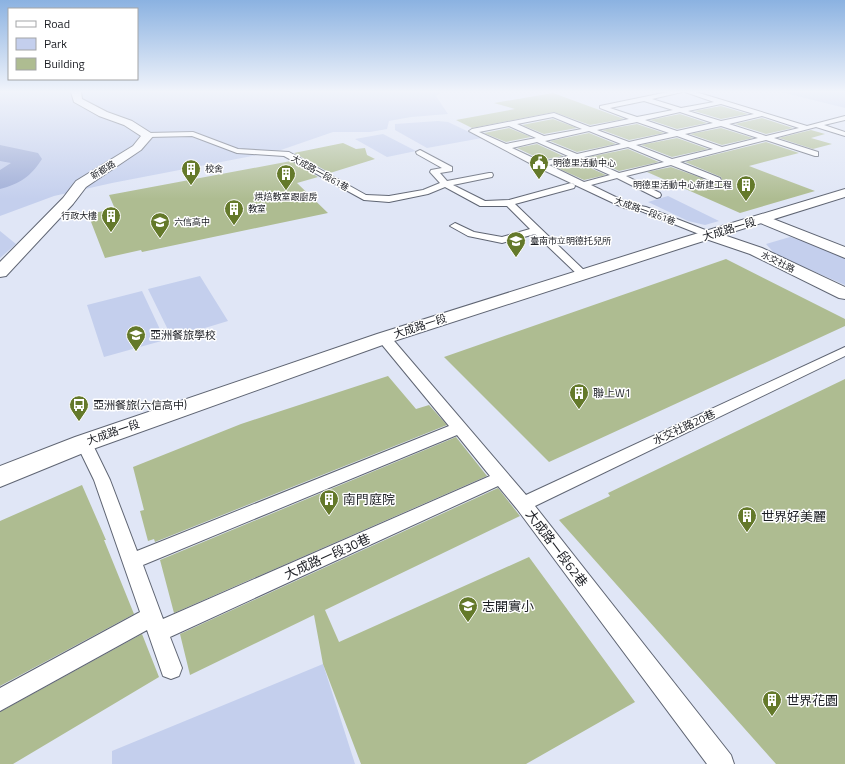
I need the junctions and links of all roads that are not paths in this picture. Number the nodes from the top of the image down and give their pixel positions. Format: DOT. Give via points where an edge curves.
graph roads {
  1 [pos="136,128"];
  2 [pos="490,128"];
  3 [pos="518,128"];
  4 [pos="587,128"];
  5 [pos="598,128"];
  6 [pos="660,128"];
  7 [pos="706,128"];
  8 [pos="733,128"];
  9 [pos="808,128"];
  10 [pos="825,128"];
  11 [pos="591,129"];
  12 [pos="679,134"];
  13 [pos="845,134"];
  14 [pos="148,135"];
  15 [pos="767,139"];
  16 [pos="538,140"];
  17 [pos="630,145"];
  18 [pos="504,147"];
  19 [pos="723,150"];
  20 [pos="420,152"];
  21 [pos="815,154"];
  22 [pos="577,157"];
  23 [pos="673,162"];
  24 [pos="540,165"];
  25 [pos="489,175"];
  26 [pos="619,176"];
  27 [pos="717,180"];
  28 [pos="445,184"];
  29 [pos="576,186"];
  30 [pos="845,193"];
  31 [pos="657,195"];
  32 [pos="509,203"];
  33 [pos="762,219"];
  34 [pos="455,226"];
  35 [pos="537,230"];
  36 [pos="709,235"];
  37 [pos="845,253"];
  38 [pos="0,272"];
  39 [pos="583,274"];
  40 [pos="845,294"];
  41 [pos="384,338"];
  42 [pos="845,351"];
  43 [pos="455,430"];
  44 [pos="84,443"];
  45 [pos="0,477"];
  46 [pos="496,480"];
  47 [pos="524,504"];
  48 [pos="132,560"];
  49 [pos="155,624"];
  50 [pos="171,668"];
  51 [pos="0,700"];
  52 [pos="722,764"];
  1 -- 14 [label="street"];
  2 -- 18 [label="lane, 大成路一段61巷" via="472,131"];
  3 -- 16 [label="lane" via="542,138"];
  4 -- 11 [label="lane"];
  5 -- 11 [label="lane"];
  6 -- 12 [label="lane"];
  7 -- 12 [label="lane"];
  8 -- 15 [label="lane"];
  9 -- 15 [label="lane"];
  10 -- 13 [label="lane"];
  11 -- 16 [label="lane"];
  11 -- 17 [label="lane"];
  12 -- 17 [label="lane"];
  12 -- 19 [label="lane"];
  14 -- 28 [label="lane, 大成路一段61巷" via="193,134 237,151 286,154 364,197 389,199 425,192"];
  14 -- 38 [label="street, 新都路" via="137,148 81,184"];
  15 -- 19 [label="lane"];
  15 -- 21 [label="lane"];
  16 -- 18 [label="lane"];
  16 -- 22 [label="lane"];
  17 -- 22 [label="lane"];
  17 -- 23 [label="lane"];
  18 -- 24 [label="lane, 大成路一段61巷"];
  19 -- 23 [label="lane"];
  20 -- 28 [label="lane" via="449,169 434,172"];
  22 -- 24 [label="lane"];
  22 -- 26 [label="lane"];
  23 -- 26 [label="lane"];
  23 -- 27 [label="lane"];
  24 -- 29 [label="lane, 大成路一段61巷"];
  25 -- 28 [label="lane, 大成路一段61巷"];
  26 -- 29 [label="lane"];
  26 -- 31 [label="lane"];
  28 -- 32 [label="lane" via="483,204"];
  29 -- 32 [label="lane"];
  29 -- 36 [label="lane, 大成路一段61巷"];
  30 -- 33 [label="street, 大成路一段"];
  32 -- 35 [label="lane"];
  33 -- 36 [label="street, 大成路一段"];
  33 -- 37 [label="street"];
  34 -- 35 [label="lane" via="471,234 502,240"];
  35 -- 39 [label="lane"];
  36 -- 39 [label="street, 大成路一段"];
  36 -- 40 [label="street, 水交社路" via="756,251"];
  39 -- 41 [label="street, 大成路一段"];
  41 -- 44 [label="street, 大成路一段"];
  41 -- 47 [label="lane, 大成路一段62巷"];
  42 -- 47 [label="lane, 水交社路20巷"];
  43 -- 48 [label="lane"];
  44 -- 45 [label="street, 大成路一段"];
  44 -- 48 [label="lane" via="102,480"];
  46 -- 49 [label="lane, 大成路一段30巷"];
  47 -- 52 [label="lane, 大成路一段62巷"];
  48 -- 49 [label="lane"];
  49 -- 50 [label="lane"];
  49 -- 51 [label="lane, 大成路一段30巷"];
}
